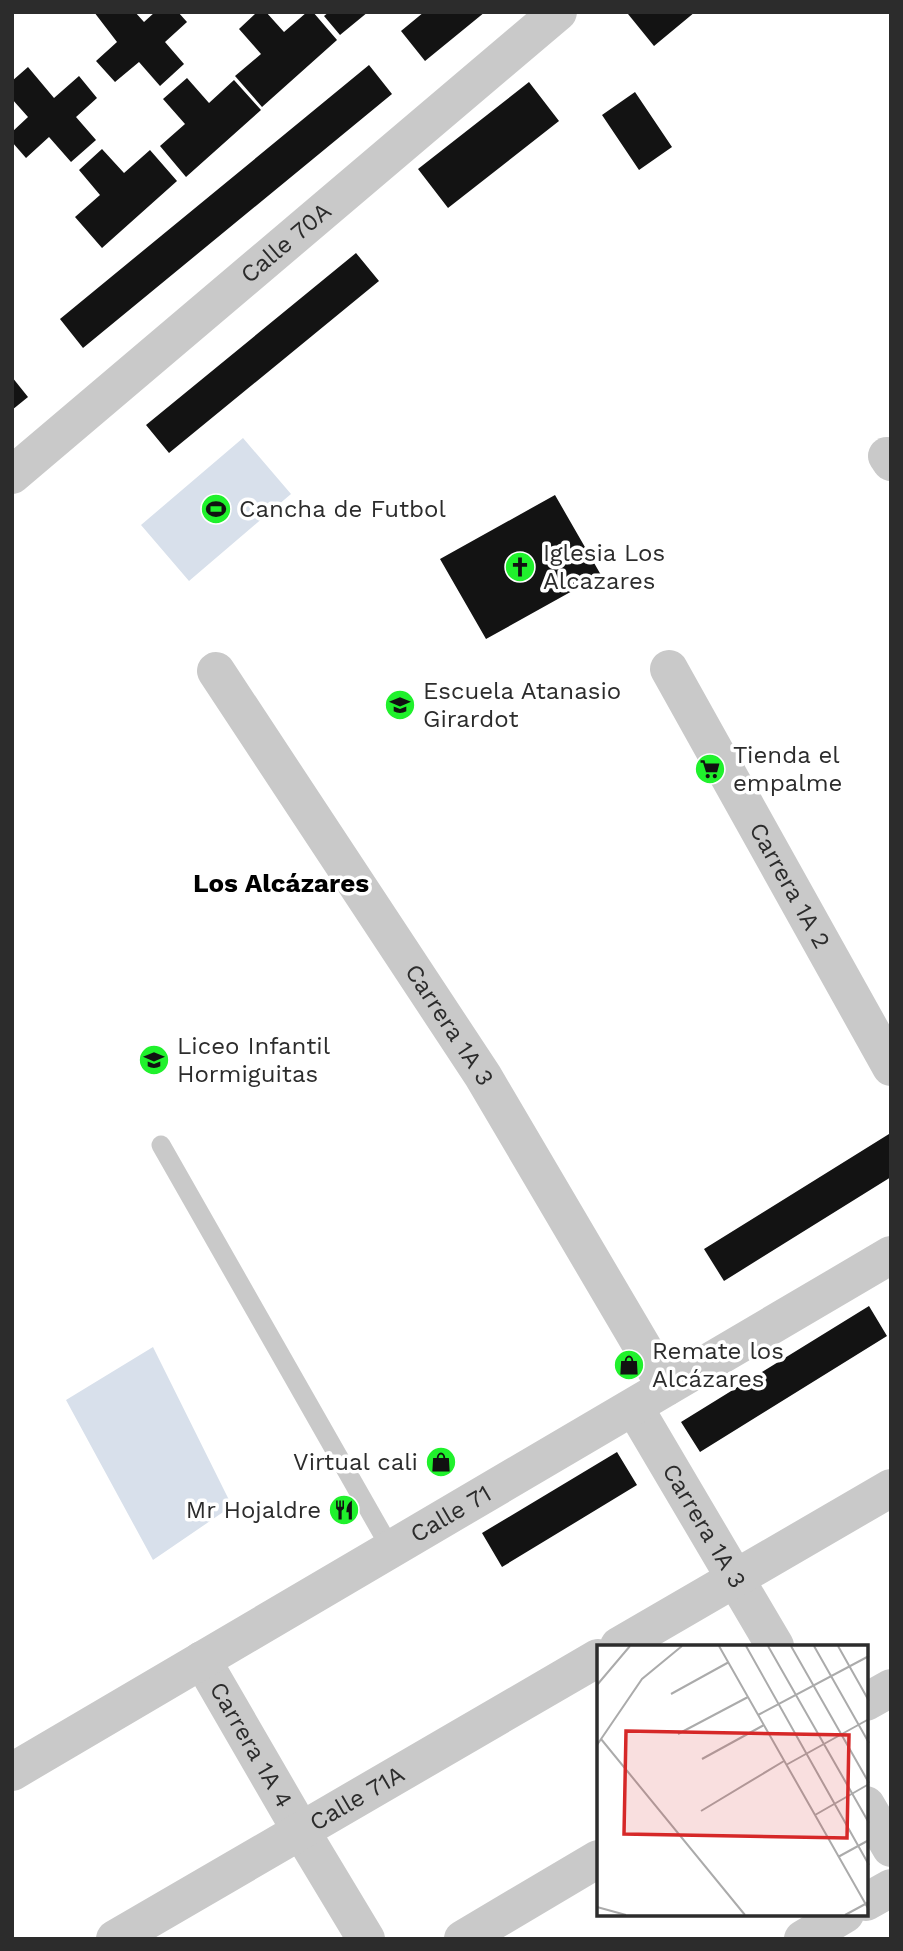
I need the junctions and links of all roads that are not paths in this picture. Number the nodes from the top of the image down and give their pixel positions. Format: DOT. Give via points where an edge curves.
graph roads {
  1 [pos="558,12"];
  2 [pos="12,475"];
  3 [pos="669,669"];
  4 [pos="216,671"];
  5 [pos="891,1067"];
  6 [pos="161,1145"];
  7 [pos="891,1255"];
  8 [pos="666,1387"];
  9 [pos="634,1407"];
  10 [pos="891,1488"];
  11 [pos="391,1549"];
  12 [pos="736,1578"];
  13 [pos="621,1645"];
  14 [pos="774,1645"];
  15 [pos="597,1659"];
  16 [pos="202,1660"];
  17 [pos="891,1688"];
  18 [pos="868,1701"];
  19 [pos="12,1772"];
  20 [pos="868,1809"];
  21 [pos="300,1831"];
  22 [pos="891,1849"];
  23 [pos="597,1860"];
  24 [pos="891,1888"];
  25 [pos="868,1901"];
  26 [pos="842,1916"];
  27 [pos="115,1939"];
  28 [pos="366,1939"];
  29 [pos="463,1939"];
  30 [pos="803,1939"];
  1 -- 2 [label="street, Calle 70A"];
  3 -- 5 [label="street, Carrera 1A 2"];
  4 -- 8 [label="street, Carrera 1A 3" via="483,1076"];
  6 -- 11 [label="lane"];
  7 -- 8 [label="street, Calle 71"];
  8 -- 9 [label="street, Calle 71"];
  9 -- 11 [label="street, Calle 71"];
  9 -- 12 [label="street, Carrera 1A 3"];
  10 -- 12 [label="street"];
  11 -- 16 [label="street, Calle 71"];
  12 -- 13 [label="street"];
  12 -- 14 [label="street, Carrera 1A 3"];
  15 -- 21 [label="street, Calle 71A"];
  16 -- 19 [label="street, Calle 71"];
  16 -- 21 [label="street, Carrera 1A 4"];
  17 -- 18 [label="street"];
  20 -- 22 [label="street"];
  21 -- 27 [label="street, Calle 71A"];
  21 -- 28 [label="street, Carrera 1A 4"];
  23 -- 29 [label="street"];
  24 -- 25 [label="street"];
  26 -- 30 [label="street"];
}
